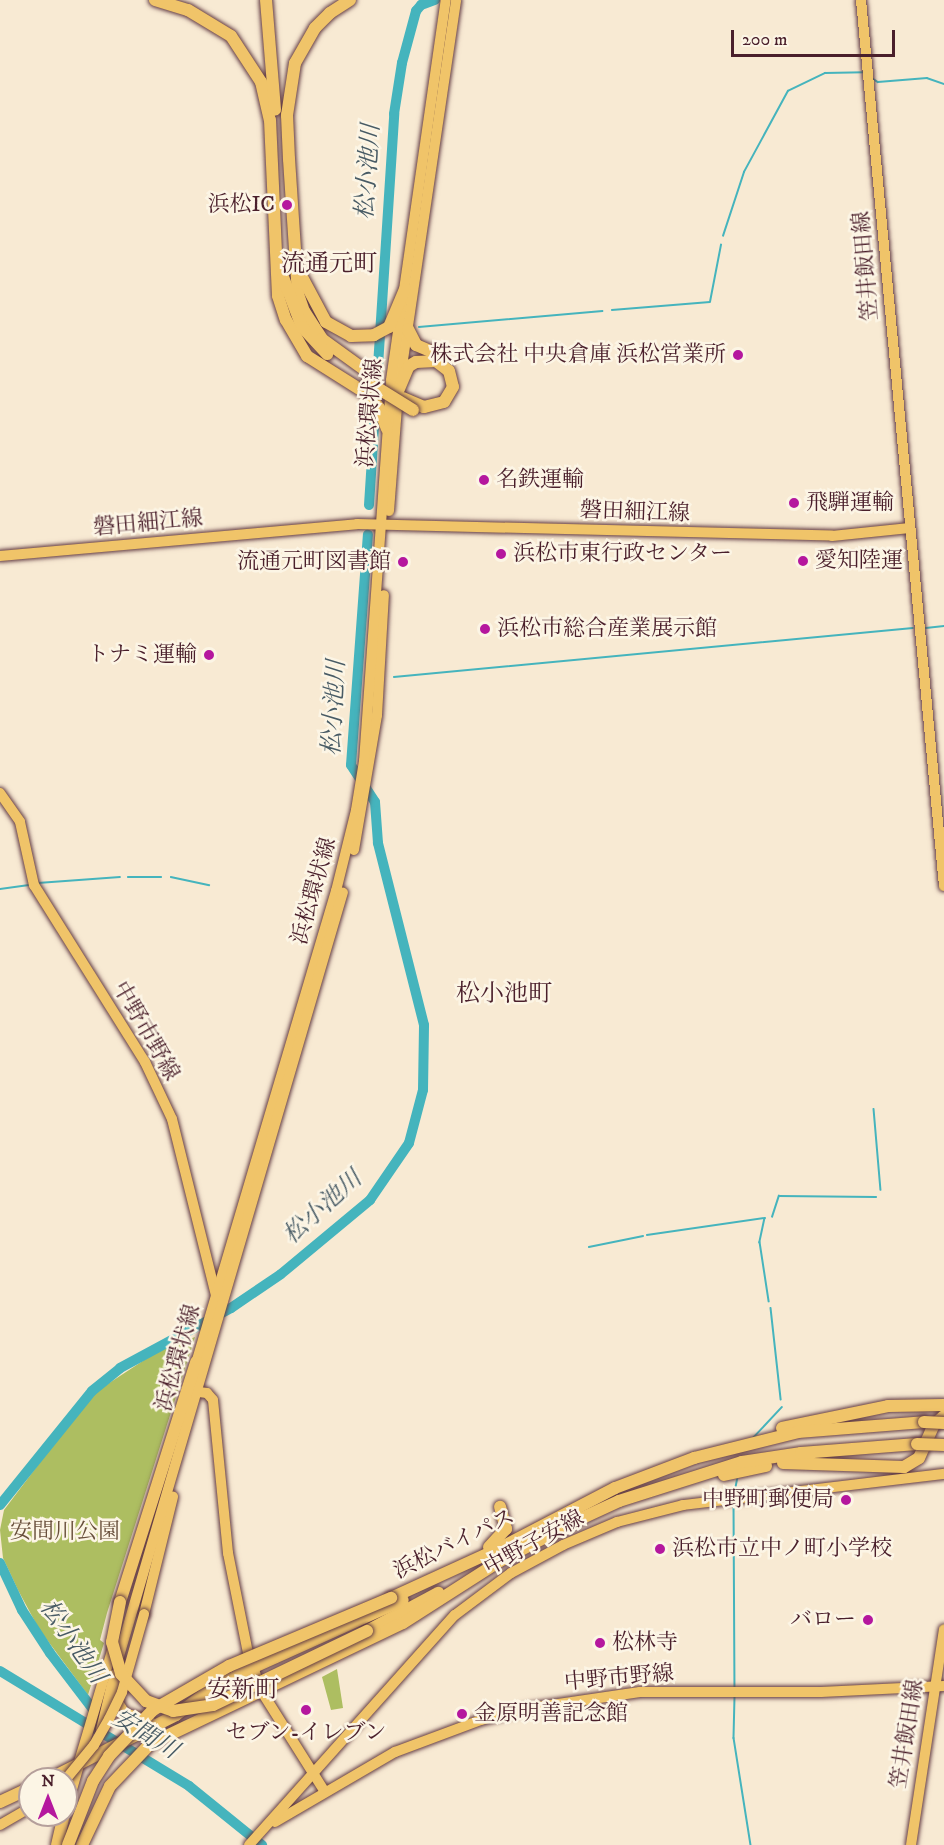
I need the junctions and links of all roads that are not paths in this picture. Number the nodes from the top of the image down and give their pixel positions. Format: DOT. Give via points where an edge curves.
graph roads {
  1 [pos="155,0"];
  2 [pos="266,0"];
  3 [pos="273,0"];
  4 [pos="350,0"];
  5 [pos="446,0"];
  6 [pos="456,0"];
  7 [pos="861,0"];
  8 [pos="291,179"];
  9 [pos="271,183"];
  10 [pos="278,260"];
  11 [pos="298,265"];
  12 [pos="405,289"];
  13 [pos="408,329"];
  14 [pos="368,378"];
  15 [pos="399,388"];
  16 [pos="419,408"];
  17 [pos="387,429"];
  18 [pos="385,523"];
  19 [pos="910,528"];
  20 [pos="0,556"];
  21 [pos="364,790"];
  22 [pos="0,793"];
  23 [pos="944,886"];
  24 [pos="220,1301"];
  25 [pos="216,1315"];
  26 [pos="196,1362"];
  27 [pos="198,1392"];
  28 [pos="944,1405"];
  29 [pos="944,1416"];
  30 [pos="944,1424"];
  31 [pos="741,1444"];
  32 [pos="944,1445"];
  33 [pos="181,1449"];
  34 [pos="944,1474"];
  35 [pos="694,1480"];
  36 [pos="619,1486"];
  37 [pos="476,1558"];
  38 [pos="500,1561"];
  39 [pos="944,1630"];
  40 [pos="254,1667"];
  41 [pos="114,1676"];
  42 [pos="940,1686"];
  43 [pos="262,1692"];
  44 [pos="102,1704"];
  45 [pos="188,1706"];
  46 [pos="137,1736"];
  47 [pos="104,1752"];
  48 [pos="78,1765"];
  49 [pos="74,1767"];
  50 [pos="75,1767"];
  51 [pos="312,1775"];
  52 [pos="325,1792"];
  53 [pos="18,1794"];
  54 [pos="0,1802"];
  55 [pos="18,1815"];
  56 [pos="0,1825"];
  57 [pos="61,1827"];
  58 [pos="265,1828"];
  59 [pos="57,1845"];
  60 [pos="68,1845"];
  61 [pos="77,1845"];
  62 [pos="82,1845"];
  63 [pos="249,1845"];
  64 [pos="910,1845"];
  1 -- 9 [label="highway" via="214,23 244,51 266,100 272,144"];
  2 -- 9 [label="highway" via="275,112"];
  3 -- 8 [label="highway"];
  4 -- 8 [label="highway" via="330,12 315,28 295,63 287,114"];
  5 -- 12 [label="main road, 浜松環状線"];
  6 -- 13 [label="main road, 浜松環状線"];
  7 -- 19 [label="main road, 笠井飯田線"];
  8 -- 11 [label="highway"];
  9 -- 10 [label="highway"];
  10 -- 14 [label="highway" via="290,300 308,334 333,359"];
  10 -- 17 [label="highway" via="278,296 296,341 315,362 369,395"];
  11 -- 12 [label="highway" via="308,295 326,322 351,336 374,335 391,323"];
  11 -- 14 [label="highway" via="298,294 310,324"];
  12 -- 17 [label="main road, 浜松環状線"];
  13 -- 15 [label="main road, 浜松環状線"];
  13 -- 16 [label="highway" via="422,350 453,364 460,380 457,397 447,408 433,414"];
  14 -- 16 [label="highway"];
  15 -- 16 [label="highway" via="408,366 425,359 444,365 453,381 449,398 438,405"];
  15 -- 18 [label="main road, 浜松環状線"];
  17 -- 18 [label="main road, 浜松環状線"];
  18 -- 19 [label="main road, 磐田細江線" via="832,536"];
  18 -- 20 [label="main road, 磐田細江線"];
  18 -- 21 [label="main road, 浜松環状線" via="362,772"];
  18 -- 21 [label="main road, 浜松環状線" via="377,715"];
  19 -- 23 [label="main road"];
  21 -- 24 [label="main road, 浜松環状線" via="304,1031"];
  22 -- 24 [label="main road, 中野市野線" via="20,822 34,885 145,1062 172,1119"];
  24 -- 25 [label="main road, 浜松環状線"];
  25 -- 26 [label="main road, 浜松環状線" via="207,1328"];
  25 -- 27 [label="main road, 浜松環状線"];
  26 -- 38 [label="highway, bridge" via="114,1626 115,1661 126,1683 146,1701 160,1708 196,1710 367,1630"];
  26 -- 44 [label="main road, 浜松環状線"];
  27 -- 33 [label="main road, 浜松環状線"];
  27 -- 40 [label="main road" via="210,1396 213,1410 231,1575 238,1618"];
  28 -- 31 [label="highway" via="888,1406 846,1413"];
  29 -- 35 [label="highway" via="934,1425 919,1458 904,1467 790,1462"];
  30 -- 31 [label="highway, 浜松バイパス, bridge" via="865,1424"];
  31 -- 36 [label="highway, 浜松バイパス"];
  32 -- 35 [label="highway, bridge" via="801,1453 742,1462"];
  33 -- 41 [label="main road, 浜松環状線"];
  33 -- 50 [label="main road, bridge" via="171,1509 122,1692 109,1719"];
  34 -- 51 [label="main road, 中野子安線" via="683,1505 617,1522 563,1545 511,1573 456,1616"];
  35 -- 38 [label="highway, 浜松バイパス" via="659,1488 580,1519"];
  36 -- 37 [label="highway, 浜松バイパス"];
  36 -- 37 [label="highway" via="586,1495 522,1525 510,1523 501,1507 505,1532"];
  37 -- 40 [label="highway" via="395,1604"];
  37 -- 60 [label="highway, 浜松バイパス, bridge" via="230,1666 153,1710 110,1756 93,1781"];
  38 -- 43 [label="highway, 浜松バイパス" via="403,1623"];
  39 -- 42 [label="main road, 笠井飯田線"];
  40 -- 43 [label="main road"];
  40 -- 45 [label="highway"];
  41 -- 44 [label="main road, 浜松環状線"];
  41 -- 45 [label="highway" via="119,1708 135,1720 149,1721"];
  42 -- 52 [label="main road, 中野市野線" via="820,1692 640,1692 541,1706 432,1737 367,1765"];
  42 -- 64 [label="main road, 笠井飯田線"];
  43 -- 46 [label="highway"];
  43 -- 51 [label="main road"];
  43 -- 62 [label="highway, 浜松バイパス" via="150,1744 101,1800"];
  44 -- 47 [label="main road, 浜松環状線, bridge"];
  44 -- 48 [label="main road, 浜松環状線"];
  45 -- 46 [label="highway"];
  46 -- 47 [label="highway, bridge"];
  47 -- 48 [label="highway"];
  47 -- 61 [label="highway"];
  48 -- 49 [label="highway"];
  51 -- 52 [label="main road"];
  51 -- 58 [label="main road, 中野子安線"];
  52 -- 58 [label="main road, 中野市野線"];
  53 -- 54 [label="highway"];
  55 -- 56 [label="main road"];
  57 -- 59 [label="highway"];
  58 -- 63 [label="main road, 中野子安線"];
}
